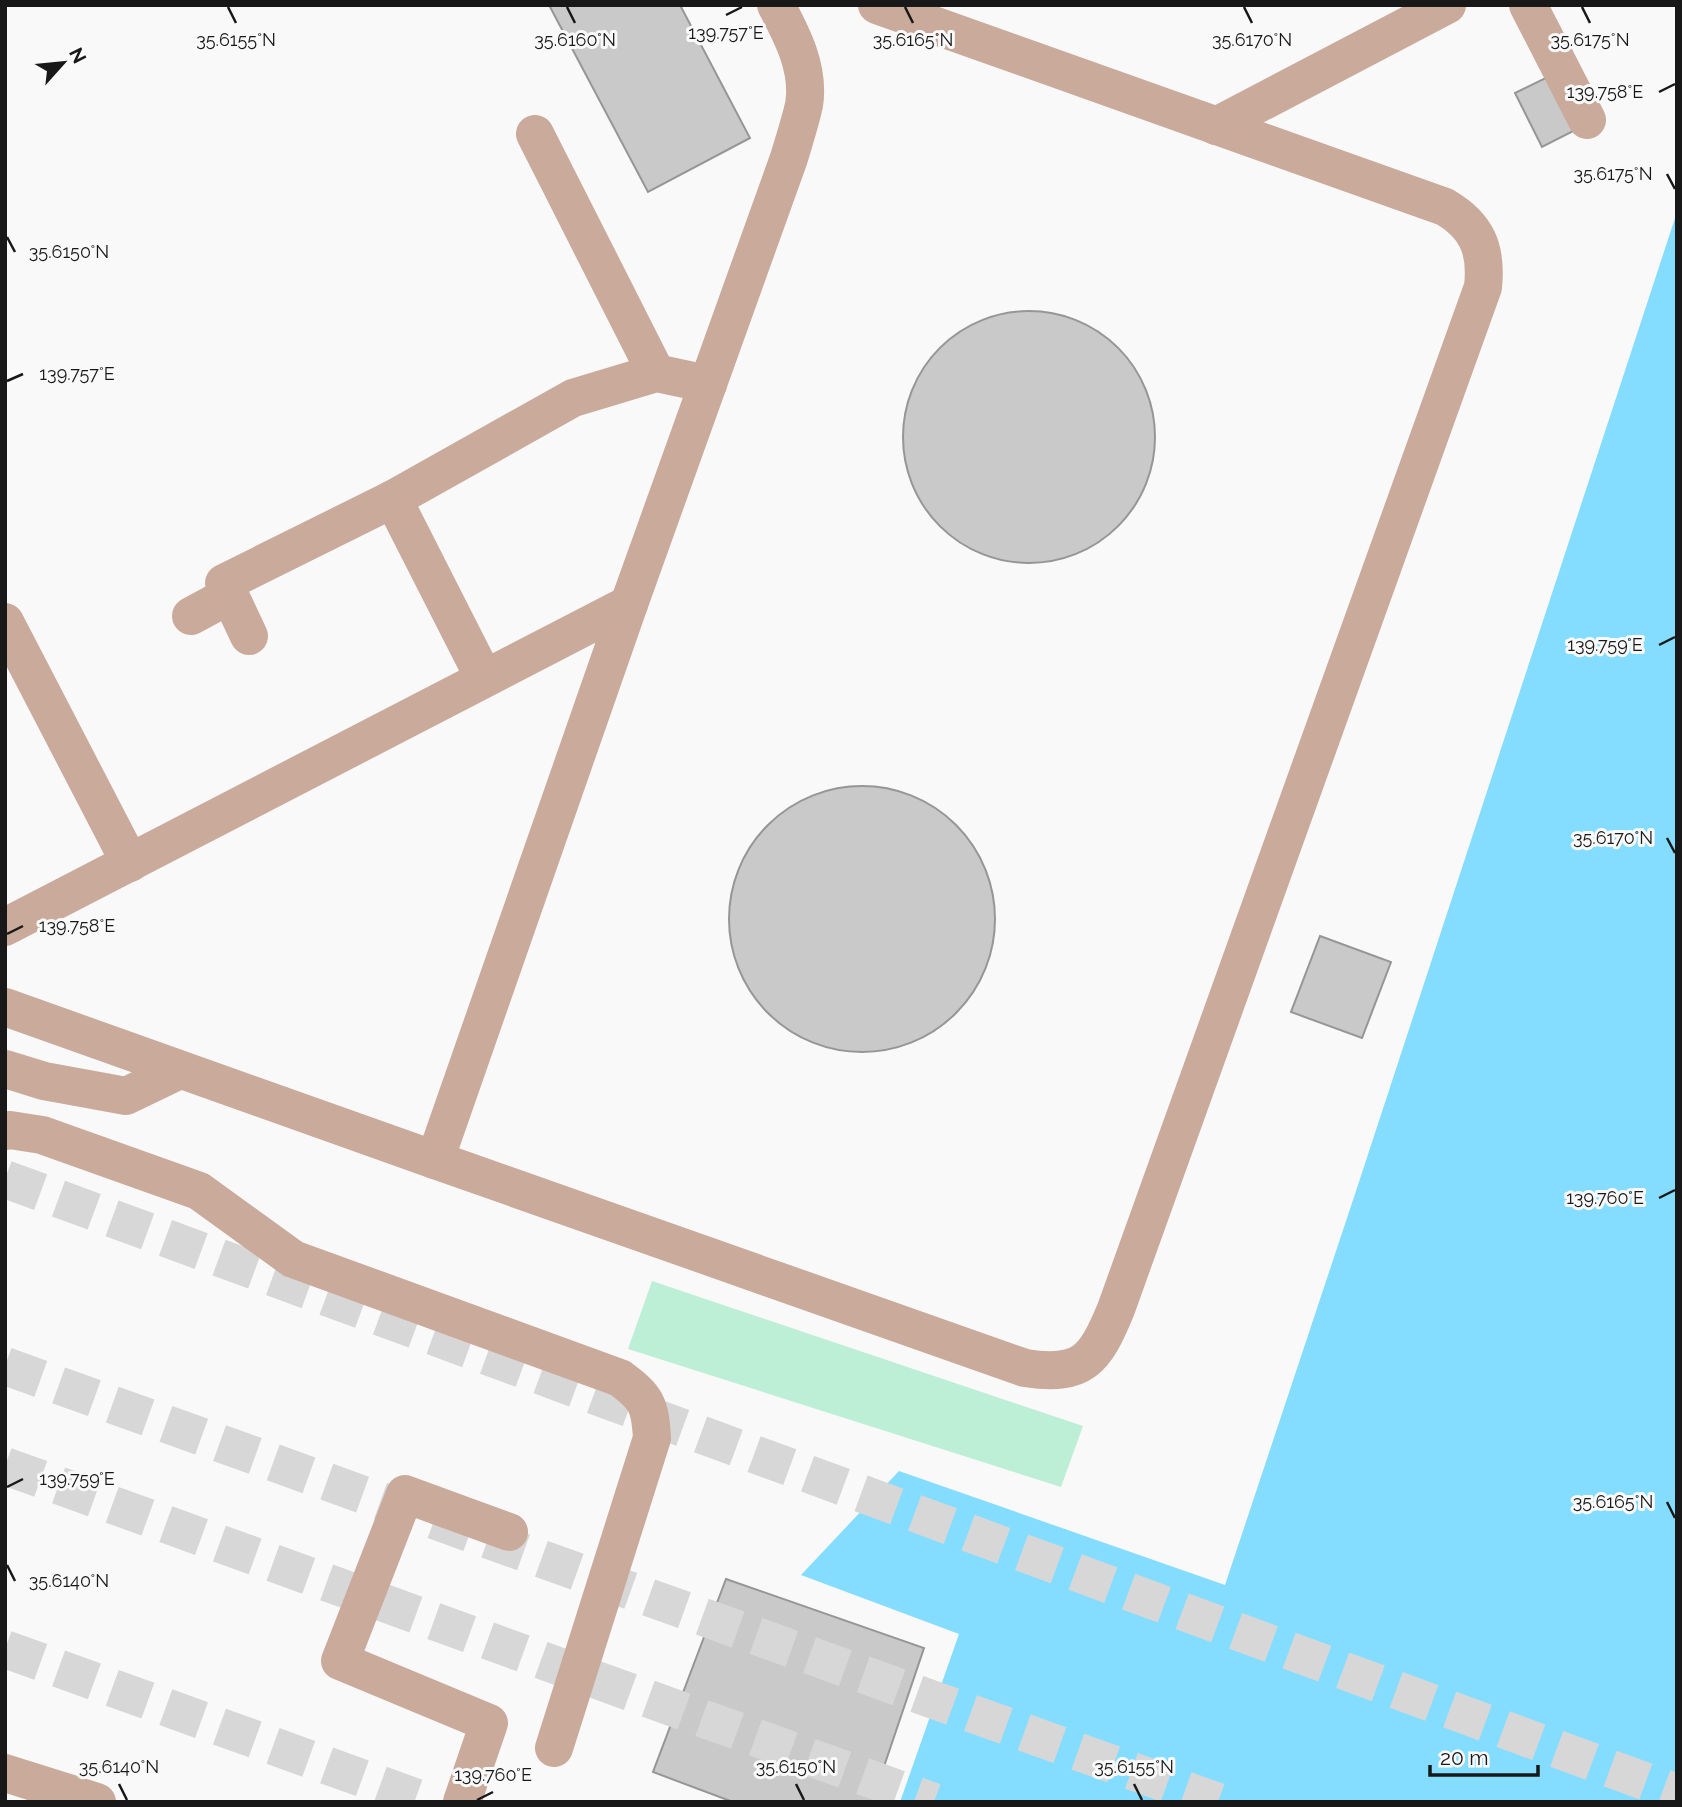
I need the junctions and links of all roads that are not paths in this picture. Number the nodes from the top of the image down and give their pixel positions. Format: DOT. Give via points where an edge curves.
graph roads {
  1 [pos="776,5"];
  2 [pos="877,5"];
  3 [pos="1447,5"];
  4 [pos="1528,5"];
  5 [pos="1587,120"];
  6 [pos="1216,127"];
  7 [pos="535,134"];
  8 [pos="656,373"];
  9 [pos="708,384"];
  10 [pos="393,499"];
  11 [pos="230,595"];
  12 [pos="629,604"];
  13 [pos="191,616"];
  14 [pos="5,622"];
  15 [pos="249,636"];
  16 [pos="484,678"];
  17 [pos="130,863"];
  18 [pos="5,927"];
  19 [pos="5,1007"];
  20 [pos="5,1069"];
  21 [pos="180,1070"];
  22 [pos="5,1131"];
  23 [pos="435,1160"];
  24 [pos="509,1532"];
  25 [pos="554,1748"];
  26 [pos="5,1773"];
  27 [pos="97,1802"];
  28 [pos="462,1802"];
  1 -- 9 [label="lane" via="799,56 805,78 804,103 789,158"];
  2 -- 6 [label="lane"];
  3 -- 6 [label="lane"];
  4 -- 5 [label="lane"];
  6 -- 23 [label="lane" via="1445,206 1472,230 1485,268 1483,287 1103,1341 1087,1360 1066,1371 1025,1368"];
  7 -- 8 [label="lane"];
  8 -- 9 [label="lane"];
  8 -- 10 [label="lane" via="573,398"];
  9 -- 12 [label="lane"];
  10 -- 11 [label="lane" via="224,583"];
  10 -- 16 [label="lane"];
  11 -- 13 [label="lane"];
  11 -- 15 [label="lane"];
  12 -- 16 [label="lane"];
  12 -- 23 [label="lane"];
  14 -- 17 [label="lane"];
  16 -- 17 [label="lane"];
  17 -- 18 [label="lane"];
  19 -- 21 [label="lane"];
  20 -- 21 [label="lane" via="126,1096"];
  21 -- 23 [label="lane"];
  22 -- 25 [label="lane" via="42,1135 200,1191 293,1259 620,1378 639,1392 651,1412 652,1438"];
  24 -- 28 [label="lane" via="405,1494 340,1661 489,1723"];
  26 -- 27 [label="lane"];
}
